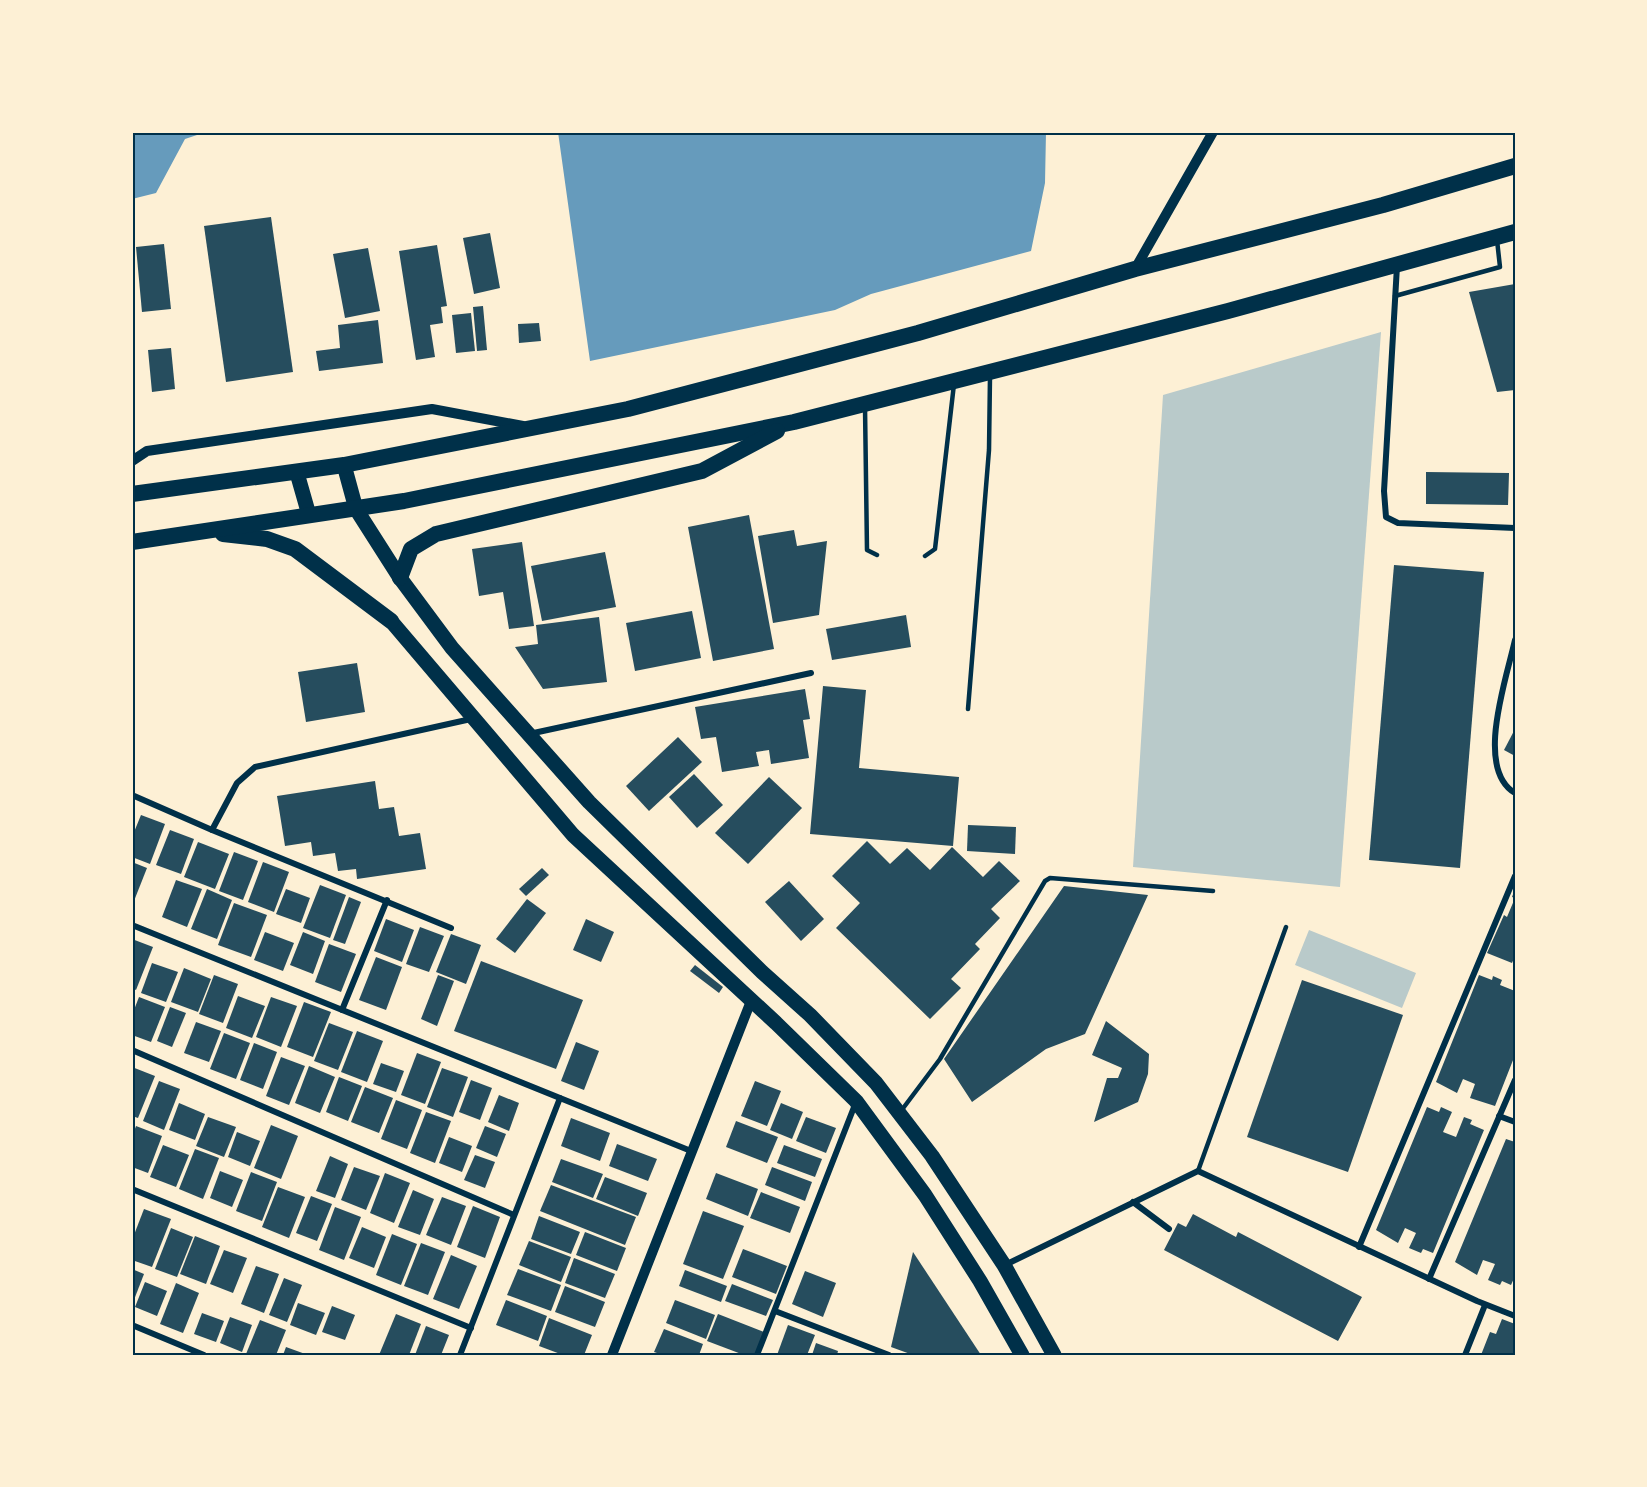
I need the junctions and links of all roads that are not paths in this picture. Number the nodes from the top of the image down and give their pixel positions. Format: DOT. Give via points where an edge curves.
graph roads {
  1 [pos="1213,132"];
  2 [pos="1515,166"];
  3 [pos="1515,232"];
  4 [pos="1497,237"];
  5 [pos="1397,266"];
  6 [pos="1135,269"];
  7 [pos="1395,296"];
  8 [pos="990,373"];
  9 [pos="955,381"];
  10 [pos="865,404"];
  11 [pos="794,422"];
  12 [pos="530,427"];
  13 [pos="132,461"];
  14 [pos="344,465"];
  15 [pos="297,473"];
  16 [pos="132,494"];
  17 [pos="356,509"];
  18 [pos="309,515"];
  19 [pos="1515,528"];
  20 [pos="201,531"];
  21 [pos="132,542"];
  22 [pos="877,555"];
  23 [pos="925,556"];
  24 [pos="400,578"];
  25 [pos="391,621"];
  26 [pos="1515,639"];
  27 [pos="811,673"];
  28 [pos="968,709"];
  29 [pos="474,718"];
  30 [pos="528,734"];
  31 [pos="1515,793"];
  32 [pos="132,795"];
  33 [pos="212,831"];
  34 [pos="1515,876"];
  35 [pos="1213,891"];
  36 [pos="387,900"];
  37 [pos="132,925"];
  38 [pos="1286,927"];
  39 [pos="451,928"];
  40 [pos="751,1001"];
  41 [pos="342,1010"];
  42 [pos="132,1050"];
  43 [pos="1515,1080"];
  44 [pos="560,1098"];
  45 [pos="856,1101"];
  46 [pos="899,1113"];
  47 [pos="1499,1116"];
  48 [pos="1515,1122"];
  49 [pos="691,1150"];
  50 [pos="1198,1171"];
  51 [pos="132,1189"];
  52 [pos="1133,1202"];
  53 [pos="514,1215"];
  54 [pos="1169,1229"];
  55 [pos="1359,1247"];
  56 [pos="1004,1265"];
  57 [pos="1429,1279"];
  58 [pos="1485,1305"];
  59 [pos="775,1311"];
  60 [pos="1515,1316"];
  61 [pos="132,1325"];
  62 [pos="471,1328"];
  63 [pos="204,1355"];
  64 [pos="460,1355"];
  65 [pos="612,1355"];
  66 [pos="757,1355"];
  67 [pos="889,1355"];
  68 [pos="1022,1355"];
  69 [pos="1054,1355"];
  70 [pos="1465,1355"];
  1 -- 6 [label="street"];
  2 -- 6 [label="highway" via="1383,205"];
  3 -- 4 [label="highway"];
  4 -- 5 [label="highway"];
  4 -- 7 [label="lane" via="1500,267"];
  5 -- 7 [label="street"];
  5 -- 8 [label="highway"];
  6 -- 12 [label="highway" via="918,333 628,408"];
  7 -- 19 [label="street" via="1386,517 1398,523"];
  8 -- 9 [label="highway"];
  8 -- 28 [label="lane" via="989,450"];
  9 -- 10 [label="highway"];
  9 -- 23 [label="lane" via="935,549"];
  10 -- 11 [label="highway"];
  10 -- 22 [label="lane" via="867,550"];
  11 -- 17 [label="highway"];
  11 -- 24 [label="highway" via="702,471 436,534 411,549"];
  12 -- 13 [label="street" via="432,408 147,451"];
  12 -- 14 [label="highway"];
  14 -- 15 [label="highway"];
  14 -- 17 [label="main road"];
  15 -- 16 [label="highway"];
  15 -- 18 [label="main road"];
  17 -- 18 [label="highway"];
  17 -- 24 [label="main road"];
  18 -- 20 [label="highway"];
  20 -- 21 [label="highway"];
  20 -- 25 [label="highway" via="267,539 295,549"];
  24 -- 30 [label="main road" via="452,648"];
  25 -- 29 [label="main road"];
  26 -- 31 [label="street" via="1494,744 1496,770"];
  27 -- 30 [label="street"];
  29 -- 33 [label="street" via="255,767 237,783"];
  29 -- 40 [label="main road" via="573,835"];
  30 -- 46 [label="main road" via="589,802 819,1024"];
  32 -- 33 [label="street"];
  33 -- 36 [label="street"];
  34 -- 55 [label="street"];
  35 -- 46 [label="lane" via="1050,878 1045,881 940,1059"];
  36 -- 39 [label="street"];
  36 -- 41 [label="street"];
  37 -- 41 [label="street"];
  38 -- 50 [label="lane"];
  40 -- 45 [label="main road"];
  40 -- 49 [label="street"];
  41 -- 44 [label="street"];
  42 -- 53 [label="street"];
  43 -- 47 [label="street"];
  44 -- 49 [label="street"];
  44 -- 53 [label="street"];
  45 -- 59 [label="street"];
  45 -- 68 [label="main road" via="925,1195 981,1281"];
  46 -- 56 [label="main road"];
  47 -- 48 [label="street"];
  47 -- 57 [label="street"];
  49 -- 65 [label="street"];
  50 -- 52 [label="street"];
  50 -- 55 [label="street"];
  51 -- 62 [label="street"];
  52 -- 54 [label="street"];
  52 -- 56 [label="street"];
  53 -- 62 [label="street"];
  55 -- 57 [label="street"];
  56 -- 69 [label="main road"];
  57 -- 58 [label="street"];
  58 -- 60 [label="street"];
  58 -- 70 [label="street"];
  59 -- 66 [label="street"];
  59 -- 67 [label="street"];
  61 -- 63 [label="street"];
  62 -- 64 [label="street"];
}
